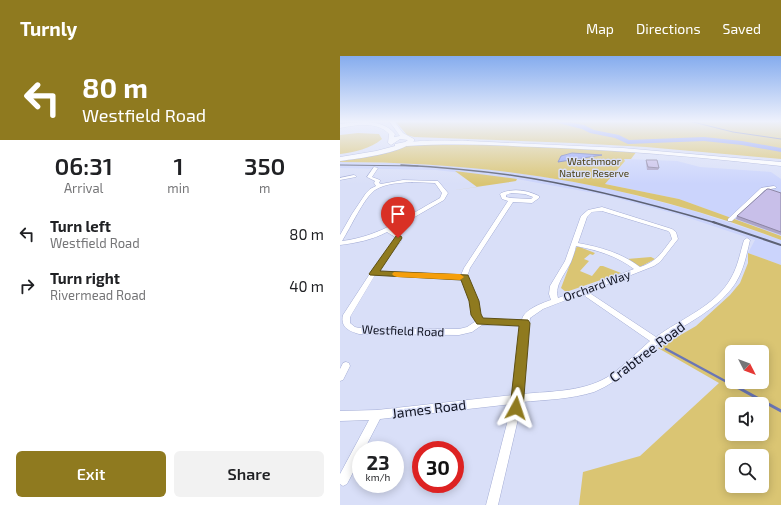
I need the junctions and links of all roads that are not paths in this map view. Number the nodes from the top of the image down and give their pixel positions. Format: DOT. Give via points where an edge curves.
graph roads {
  1 [pos="391,142"];
  2 [pos="403,142"];
  3 [pos="404,142"];
  4 [pos="429,142"];
  5 [pos="507,142"];
  6 [pos="340,158"];
  7 [pos="781,161"];
  8 [pos="781,164"];
  9 [pos="376,168"];
  10 [pos="354,176"];
  11 [pos="340,179"];
  12 [pos="388,180"];
  13 [pos="379,183"];
  14 [pos="774,188"];
  15 [pos="511,200"];
  16 [pos="730,220"];
  17 [pos="389,231"];
  18 [pos="340,240"];
  19 [pos="746,240"];
  20 [pos="340,243"];
  21 [pos="574,244"];
  22 [pos="639,270"];
  23 [pos="373,274"];
  24 [pos="464,277"];
  25 [pos="582,291"];
  26 [pos="555,301"];
  27 [pos="480,322"];
  28 [pos="525,323"];
  29 [pos="656,341"];
  30 [pos="346,366"];
  31 [pos="340,377"];
  32 [pos="517,398"];
  33 [pos="377,415"];
  34 [pos="340,416"];
  35 [pos="343,480"];
  36 [pos="492,505"];
  1 -- 2 [label="highway" via="395,145"];
  1 -- 6 [label="highway" via="368,152"];
  3 -- 6 [label="highway" via="377,153"];
  4 -- 8 [label="main road" via="584,147"];
  5 -- 7 [label="main road" via="584,144"];
  9 -- 13 [label="street" via="370,177"];
  10 -- 11 [label="street"];
  12 -- 13 [label="street"];
  13 -- 17 [label="street" via="436,182 445,193 442,199"];
  13 -- 18 [label="street" via="369,194"];
  14 -- 16 [label="street" via="764,189"];
  15 -- 24 [label="street"];
  17 -- 20 [label="street" via="365,240"];
  17 -- 23 [label="street, Westfield Road" via="398,236 398,241"];
  19 -- 29 [label="street, Crabtree Road" via="740,269 728,288 689,321"];
  21 -- 22 [label="street, Orchard Way" via="624,258"];
  21 -- 22 [label="street, Orchard Way" via="585,215 596,209 610,211 673,232 675,239 658,261"];
  21 -- 26 [label="street, Orchard Way" via="554,286"];
  22 -- 25 [label="street, Orchard Way"];
  23 -- 24 [label="street"];
  23 -- 27 [label="street, Westfield Road" via="346,317 346,324 352,329 459,332 469,330"];
  24 -- 27 [label="street"];
  25 -- 26 [label="street, Orchard Way"];
  25 -- 29 [label="street"];
  26 -- 28 [label="street, Orchard Way" via="530,313"];
  27 -- 28 [label="street, Westfield Road"];
  28 -- 32 [label="street"];
  29 -- 32 [label="street, Crabtree Road" via="621,374 605,384 585,391"];
  30 -- 31 [label="street"];
  32 -- 33 [label="street, James Road"];
  32 -- 36 [label="street" via="514,420"];
  33 -- 34 [label="street, James Road"];
  33 -- 35 [label="street"];
}
